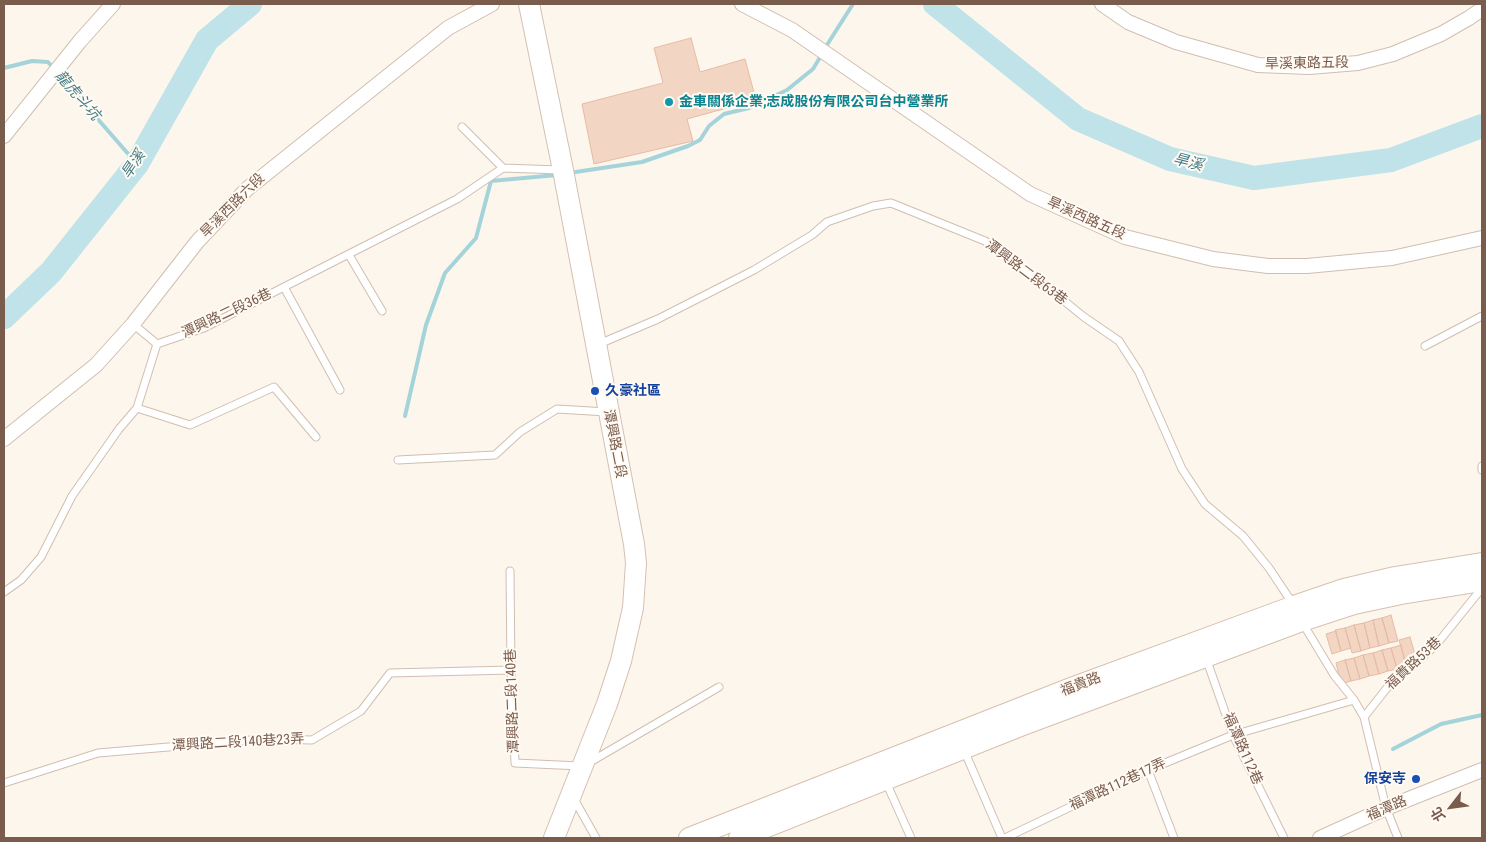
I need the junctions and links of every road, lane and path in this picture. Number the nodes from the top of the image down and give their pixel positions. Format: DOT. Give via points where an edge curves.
graph roads {
  1 [pos="112,4"];
  2 [pos="492,4"];
  3 [pos="529,4"];
  4 [pos="742,4"];
  5 [pos="1102,4"];
  6 [pos="1482,9"];
  7 [pos="462,127"];
  8 [pos="4,136"];
  9 [pos="503,168"];
  10 [pos="563,170"];
  11 [pos="1482,238"];
  12 [pos="349,254"];
  13 [pos="284,287"];
  14 [pos="382,312"];
  15 [pos="1482,316"];
  16 [pos="133,324"];
  17 [pos="157,344"];
  18 [pos="596,345"];
  19 [pos="1425,346"];
  20 [pos="340,390"];
  21 [pos="137,408"];
  22 [pos="608,412"];
  23 [pos="316,438"];
  24 [pos="4,439"];
  25 [pos="398,460"];
  26 [pos="1482,466"];
  27 [pos="1482,470"];
  28 [pos="1482,564"];
  29 [pos="510,572"];
  30 [pos="1482,581"];
  31 [pos="1482,589"];
  32 [pos="4,592"];
  33 [pos="1298,613"];
  34 [pos="1206,657"];
  35 [pos="510,670"];
  36 [pos="719,687"];
  37 [pos="1354,700"];
  38 [pos="1364,717"];
  39 [pos="1233,734"];
  40 [pos="964,750"];
  41 [pos="582,766"];
  42 [pos="1148,770"];
  43 [pos="1482,770"];
  44 [pos="884,779"];
  45 [pos="4,782"];
  46 [pos="573,791"];
  47 [pos="1386,808"];
  48 [pos="554,838"];
  49 [pos="596,838"];
  50 [pos="689,838"];
  51 [pos="739,838"];
  52 [pos="911,838"];
  53 [pos="1004,838"];
  54 [pos="1174,838"];
  55 [pos="1284,838"];
  56 [pos="1320,838"];
  57 [pos="1398,838"];
  1 -- 8 [label="street"];
  2 -- 16 [label="street, 旱溪西路六段" via="448,28 247,189 197,242"];
  3 -- 10 [label="street, 潭興路二段"];
  4 -- 11 [label="street, 旱溪西路五段" via="792,30 1030,194 1124,237 1213,259 1268,266 1307,266 1392,258"];
  5 -- 6 [label="street, 旱溪東路五段" via="1128,22 1176,42 1258,65 1309,67 1358,63 1393,54 1441,34"];
  7 -- 9 [label="lane"];
  9 -- 10 [label="lane"];
  9 -- 12 [label="lane, 潭興路二段36巷" via="457,200"];
  10 -- 18 [label="street, 潭興路二段"];
  12 -- 13 [label="lane, 潭興路二段36巷"];
  12 -- 14 [label="lane"];
  13 -- 17 [label="lane, 潭興路二段36巷" via="204,328"];
  13 -- 20 [label="lane"];
  15 -- 19 [label="lane"];
  16 -- 17 [label="lane"];
  16 -- 24 [label="street, 旱溪西路六段" via="96,365"];
  17 -- 21 [label="lane"];
  18 -- 22 [label="street, 潭興路二段"];
  18 -- 33 [label="lane, 潭興路二段63巷" via="754,270 812,235 827,222 892,203 985,241 1119,341 1139,372 1182,469 1205,504 1244,536"];
  21 -- 23 [label="lane" via="190,425 274,387"];
  21 -- 32 [label="lane" via="72,496 40,558 21,580"];
  22 -- 25 [label="lane" via="557,409 520,432 495,455"];
  22 -- 41 [label="street, 潭興路二段" via="634,544 635,579 621,661"];
  26 -- 27 [label="lane"];
  28 -- 33 [label="street, 福貴路" via="1395,577 1344,589"];
  29 -- 35 [label="lane, 潭興路二段140巷"];
  30 -- 33 [label="street, 福貴路"];
  31 -- 38 [label="lane, 福貴路53巷" via="1436,645 1387,688"];
  33 -- 34 [label="street, 福貴路"];
  33 -- 37 [label="lane, 潭興路二段63巷" via="1334,675"];
  33 -- 50 [label="street, 福貴路" via="1071,688"];
  34 -- 39 [label="lane, 福潭路112巷"];
  34 -- 40 [label="street, 福貴路"];
  35 -- 41 [label="lane, 潭興路二段140巷" via="515,763"];
  35 -- 45 [label="lane, 潭興路二段140巷23弄" via="390,673 360,710 312,740 262,740 98,753"];
  36 -- 41 [label="lane"];
  37 -- 38 [label="lane, 潭興路二段63巷"];
  37 -- 39 [label="lane, 福潭路112巷17弄"];
  38 -- 47 [label="lane, 潭興路二段63巷"];
  39 -- 42 [label="lane, 福潭路112巷17弄"];
  39 -- 55 [label="lane, 福潭路112巷"];
  40 -- 44 [label="street, 福貴路"];
  40 -- 53 [label="lane"];
  41 -- 46 [label="street, 潭興路二段"];
  42 -- 53 [label="lane, 福潭路112巷17弄"];
  42 -- 54 [label="lane"];
  43 -- 47 [label="street, 福潭路"];
  44 -- 51 [label="street, 福貴路"];
  44 -- 52 [label="lane"];
  46 -- 48 [label="street, 潭興路二段"];
  46 -- 49 [label="lane" via="574,801"];
  47 -- 56 [label="street, 福潭路"];
  47 -- 57 [label="lane, 潭興路二段63巷"];
}
